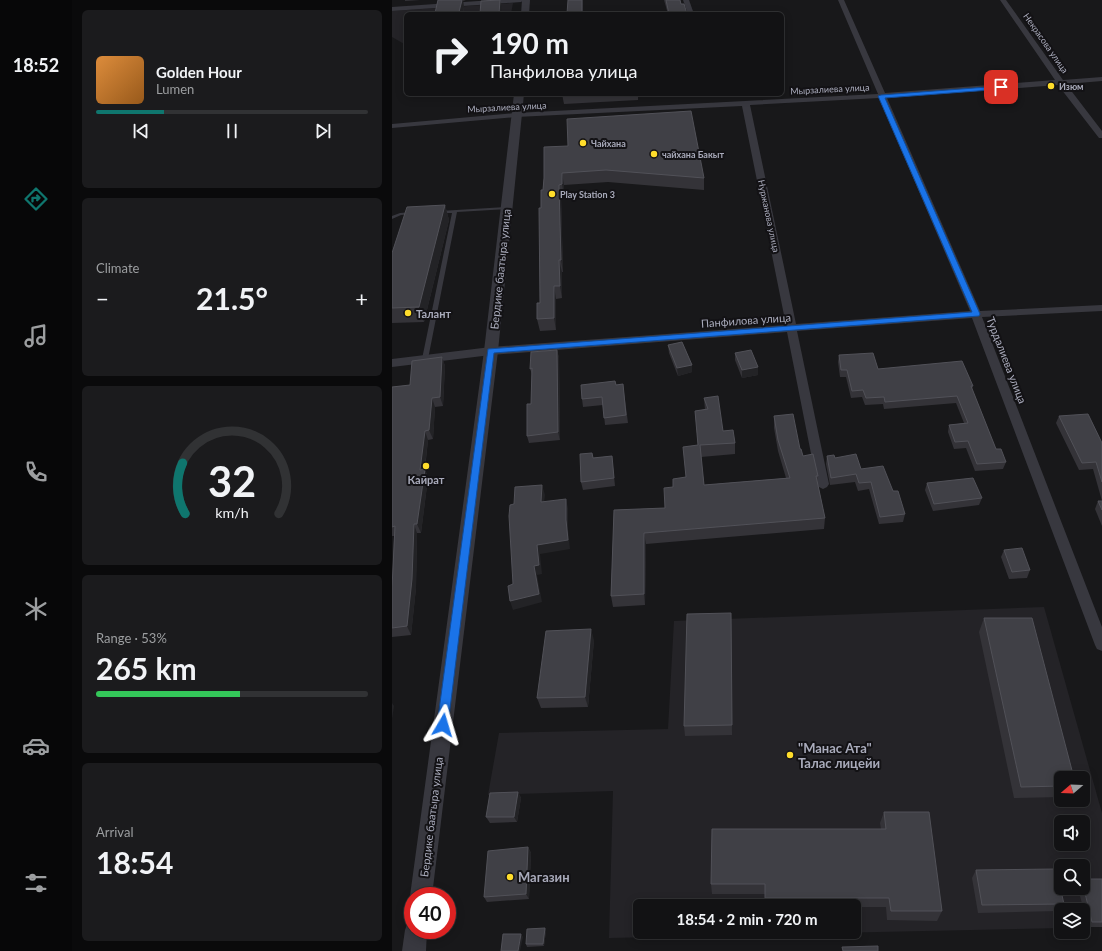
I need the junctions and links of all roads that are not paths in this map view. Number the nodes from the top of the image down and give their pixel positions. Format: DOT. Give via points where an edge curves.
graph roads {
  1 [pos="521,0"];
  2 [pos="526,0"];
  3 [pos="686,0"];
  4 [pos="841,0"];
  5 [pos="1003,0"];
  6 [pos="392,9"];
  7 [pos="525,12"];
  8 [pos="690,12"];
  9 [pos="1102,79"];
  10 [pos="1061,83"];
  11 [pos="519,96"];
  12 [pos="881,96"];
  13 [pos="746,104"];
  14 [pos="516,115"];
  15 [pos="392,126"];
  16 [pos="1102,136"];
  17 [pos="506,208"];
  18 [pos="454,211"];
  19 [pos="431,212"];
  20 [pos="416,213"];
  21 [pos="392,218"];
  22 [pos="1102,308"];
  23 [pos="976,314"];
  24 [pos="792,328"];
  25 [pos="491,351"];
  26 [pos="425,359"];
  27 [pos="392,363"];
  28 [pos="823,484"];
  29 [pos="1102,645"];
  30 [pos="422,887"];
  31 [pos="415,939"];
  32 [pos="414,951"];
  1 -- 6 [label="street"];
  2 -- 7 [label="street"];
  3 -- 8 [label="street"];
  4 -- 12 [label="street, Турдалиева улица"];
  5 -- 10 [label="street, Некрасова улица"];
  9 -- 10 [label="street, Мырзалиева улица"];
  10 -- 12 [label="street, Мырзалиева улица"];
  10 -- 16 [label="street, Некрасова улица"];
  11 -- 14 [label="street, Бердике баатыра улица"];
  12 -- 13 [label="street, Мырзалиева улица"];
  12 -- 23 [label="street, Турдалиева улица"];
  13 -- 14 [label="street, Мырзалиева улица"];
  13 -- 24 [label="street, Нуржанова улица"];
  14 -- 15 [label="street, Мырзалиева улица"];
  14 -- 17 [label="street, Бердике баатыра улица"];
  17 -- 18 [label="lane"];
  17 -- 25 [label="street, Бердике баатыра улица"];
  18 -- 19 [label="lane"];
  18 -- 26 [label="lane"];
  20 -- 21 [label="lane" via="400,214"];
  22 -- 23 [label="street, Панфилова улица"];
  23 -- 24 [label="street, Панфилова улица"];
  23 -- 29 [label="street, Турдалиева улица"];
  24 -- 25 [label="street, Панфилова улица"];
  24 -- 28 [label="street, Нуржанова улица"];
  25 -- 26 [label="street, Панфилова улица"];
  25 -- 30 [label="street, Бердике баатыра улица"];
  26 -- 27 [label="street, Панфилова улица"];
  31 -- 32 [label="street"];
}
